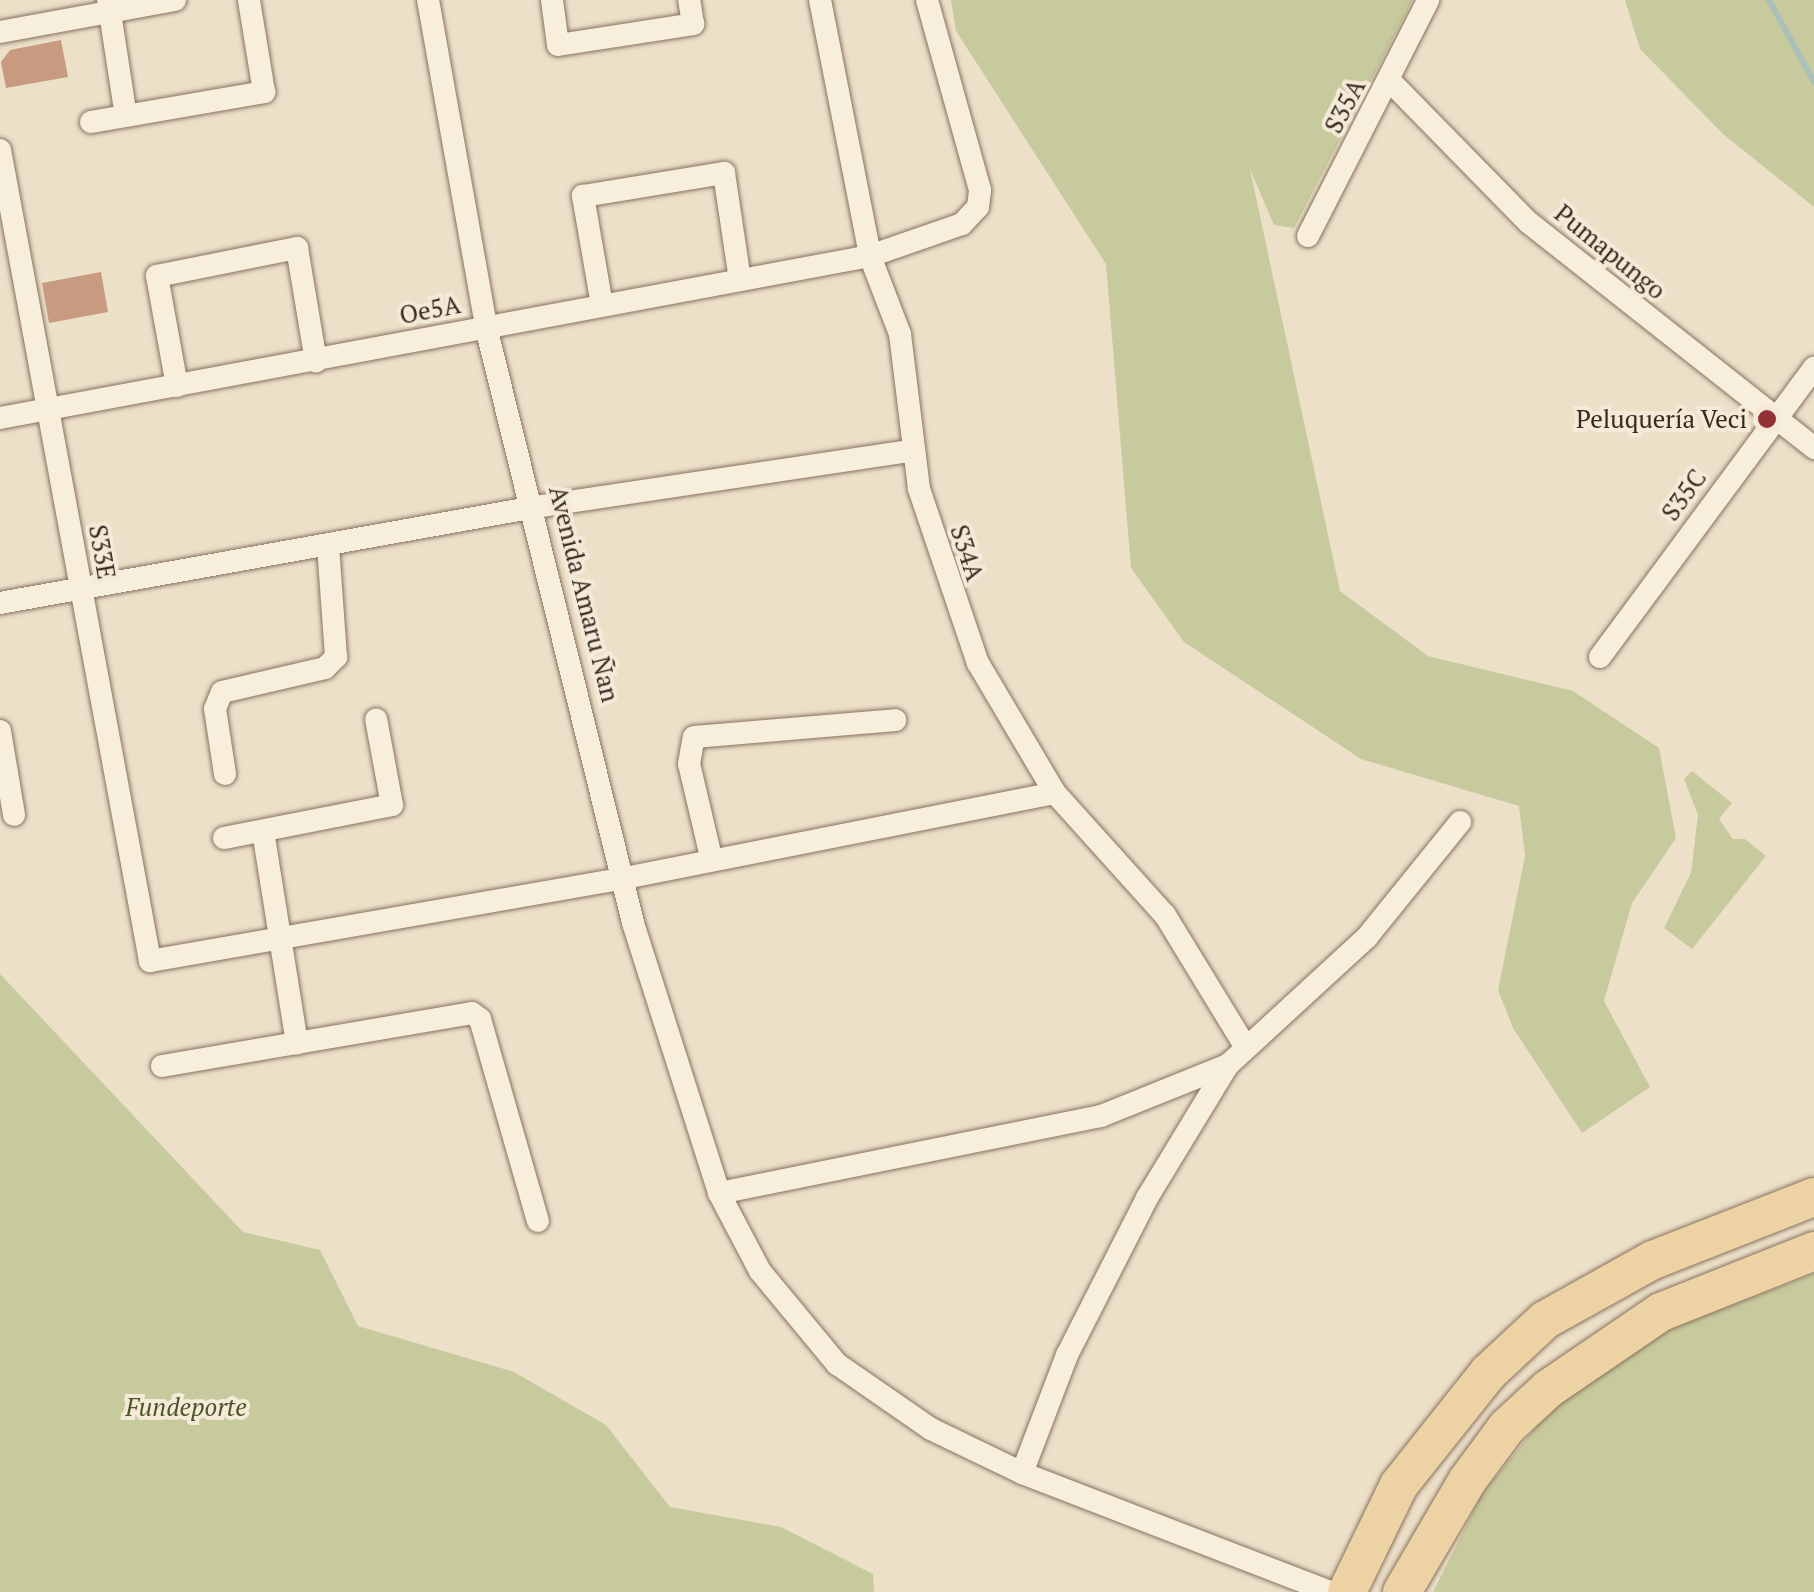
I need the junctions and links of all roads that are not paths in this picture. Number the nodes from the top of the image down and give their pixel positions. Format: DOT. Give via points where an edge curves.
graph roads {
  1 [pos="175,0"];
  2 [pos="249,0"];
  3 [pos="428,0"];
  4 [pos="552,0"];
  5 [pos="689,0"];
  6 [pos="820,0"];
  7 [pos="927,0"];
  8 [pos="1428,0"];
  9 [pos="109,6"];
  10 [pos="0,32"];
  11 [pos="1390,80"];
  12 [pos="126,116"];
  13 [pos="91,122"];
  14 [pos="0,150"];
  15 [pos="1308,236"];
  16 [pos="870,256"];
  17 [pos="740,280"];
  18 [pos="602,306"];
  19 [pos="486,327"];
  20 [pos="316,361"];
  21 [pos="1814,368"];
  22 [pos="177,386"];
  23 [pos="48,408"];
  24 [pos="1776,417"];
  25 [pos="0,418"];
  26 [pos="1814,448"];
  27 [pos="912,451"];
  28 [pos="535,507"];
  29 [pos="328,546"];
  30 [pos="80,589"];
  31 [pos="0,603"];
  32 [pos="1600,657"];
  33 [pos="376,719"];
  34 [pos="895,720"];
  35 [pos="0,731"];
  36 [pos="225,774"];
  37 [pos="1055,793"];
  38 [pos="14,815"];
  39 [pos="1460,822"];
  40 [pos="263,831"];
  41 [pos="224,838"];
  42 [pos="712,856"];
  43 [pos="625,878"];
  44 [pos="279,937"];
  45 [pos="297,1043"];
  46 [pos="1245,1046"];
  47 [pos="1228,1065"];
  48 [pos="162,1066"];
  49 [pos="719,1193"];
  50 [pos="1814,1196"];
  51 [pos="538,1221"];
  52 [pos="1814,1251"];
  53 [pos="1022,1473"];
  54 [pos="1331,1592"];
  55 [pos="1347,1592"];
  56 [pos="1402,1592"];
  1 -- 9 [label="street"];
  2 -- 12 [label="street" via="264,92"];
  3 -- 19 [label="street, Avenida Amaru Ñan"];
  4 -- 5 [label="street" via="558,45 692,24"];
  6 -- 16 [label="street, S34A"];
  7 -- 16 [label="street, Oe5A" via="978,180 978,208 962,224"];
  8 -- 11 [label="street, S35A"];
  9 -- 10 [label="street"];
  9 -- 12 [label="street"];
  11 -- 15 [label="street, S35A"];
  11 -- 24 [label="street, Pumapungo" via="1528,222"];
  12 -- 13 [label="street"];
  14 -- 23 [label="street, S33E"];
  16 -- 17 [label="street, Oe5A"];
  16 -- 27 [label="street, S34A" via="900,334"];
  17 -- 18 [label="street, Oe5A"];
  17 -- 18 [label="street" via="724,172 583,196"];
  18 -- 19 [label="street, Oe5A"];
  19 -- 20 [label="street, Oe5A"];
  19 -- 28 [label="street, Avenida Amaru Ñan"];
  20 -- 22 [label="street, Oe5A"];
  20 -- 22 [label="street" via="297,248 157,276"];
  21 -- 24 [label="street, S35C"];
  22 -- 23 [label="street, Oe5A"];
  23 -- 25 [label="street, Oe5A"];
  23 -- 30 [label="street, S33E"];
  24 -- 26 [label="street, Pumapungo"];
  24 -- 32 [label="street, S35C"];
  27 -- 28 [label="street"];
  27 -- 37 [label="street, S34A" via="938,558 978,663"];
  28 -- 29 [label="street"];
  28 -- 43 [label="street, Avenida Amaru Ñan"];
  29 -- 30 [label="street"];
  29 -- 36 [label="street" via="336,658 325,668 222,692 216,709"];
  30 -- 31 [label="street"];
  30 -- 44 [label="street, S33E" via="150,961"];
  33 -- 40 [label="street" via="392,806"];
  34 -- 42 [label="street" via="694,737 689,764"];
  35 -- 38 [label="street"];
  37 -- 42 [label="street"];
  37 -- 46 [label="street, S34A" via="1165,915"];
  39 -- 46 [label="street" via="1367,936"];
  40 -- 41 [label="street"];
  40 -- 44 [label="street"];
  42 -- 43 [label="street"];
  43 -- 44 [label="street"];
  43 -- 49 [label="street, Avenida Amaru Ñan" via="664,1028"];
  44 -- 45 [label="street"];
  45 -- 48 [label="street"];
  45 -- 51 [label="street" via="472,1013 480,1019"];
  46 -- 47 [label="street"];
  47 -- 49 [label="street" via="1101,1116"];
  47 -- 53 [label="street" via="1147,1198 1066,1355"];
  49 -- 53 [label="street, Avenida Amaru Ñan" via="760,1271 837,1364 931,1430"];
  50 -- 55 [label="main road" via="1653,1260 1545,1320 1488,1372 1399,1485"];
  52 -- 56 [label="main road" via="1661,1312 1548,1389 1506,1427"];
  53 -- 54 [label="street, Avenida Amaru Ñan"];
}
